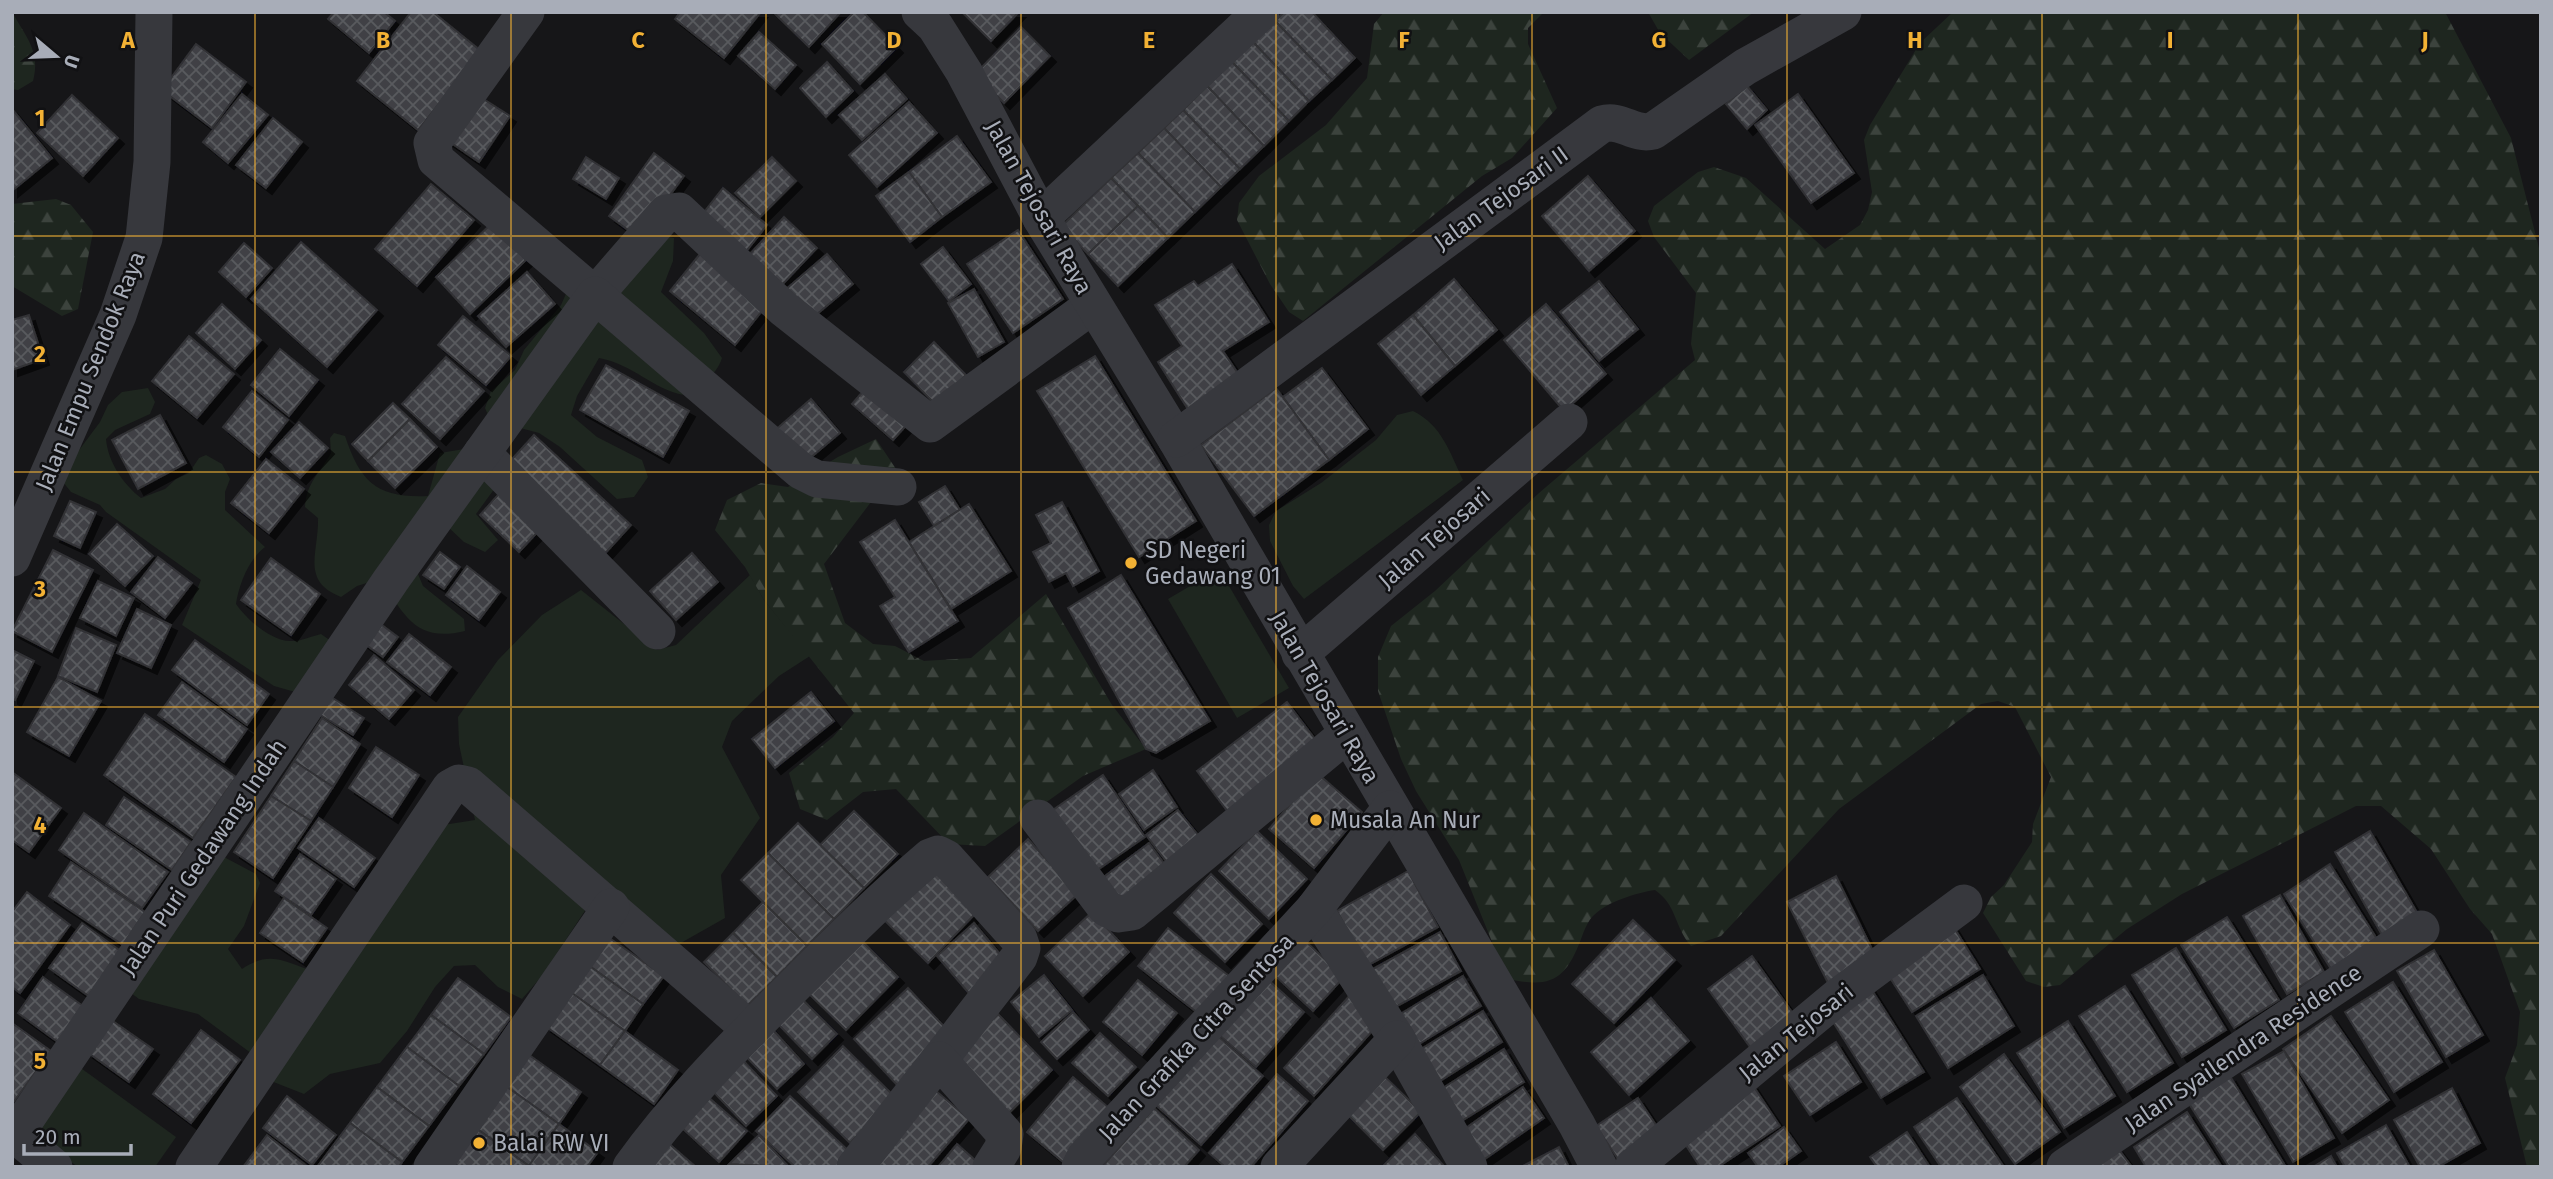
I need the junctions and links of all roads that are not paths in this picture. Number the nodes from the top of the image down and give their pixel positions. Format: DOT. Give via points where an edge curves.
graph roads {
  1 [pos="154,12"];
  2 [pos="526,12"];
  3 [pos="920,12"];
  4 [pos="1261,12"];
  5 [pos="1843,12"];
  6 [pos="1041,218"];
  7 [pos="595,295"];
  8 [pos="1093,304"];
  9 [pos="1569,422"];
  10 [pos="1176,439"];
  11 [pos="482,453"];
  12 [pos="898,487"];
  13 [pos="12,558"];
  14 [pos="657,631"];
  15 [pos="1300,654"];
  16 [pos="1346,734"];
  17 [pos="1390,809"];
  18 [pos="1038,818"];
  19 [pos="1964,903"];
  20 [pos="611,907"];
  21 [pos="1314,909"];
  22 [pos="2421,929"];
  23 [pos="751,1030"];
  24 [pos="1397,1039"];
  25 [pos="939,1060"];
  26 [pos="14,1134"];
  27 [pos="54,1167"];
  28 [pos="194,1167"];
  29 [pos="432,1167"];
  30 [pos="631,1167"];
  31 [pos="855,1167"];
  32 [pos="991,1167"];
  33 [pos="1080,1167"];
  34 [pos="1279,1167"];
  35 [pos="1469,1167"];
  36 [pos="1599,1167"];
  37 [pos="1633,1167"];
  38 [pos="2065,1167"];
  1 -- 13 [label="street, Jalan Empu Sendok Raya" via="152,162 144,238 118,315"];
  2 -- 7 [label="street" via="432,143 432,152"];
  3 -- 6 [label="street, Jalan Tejosari Raya" via="964,72"];
  4 -- 6 [label="street"];
  5 -- 10 [label="street, Jalan Tejosari II" via="1745,67 1653,131 1643,134 1614,121 1602,124"];
  6 -- 8 [label="street, Jalan Tejosari Raya"];
  7 -- 8 [label="street, Jalan Puri Gedawang Indah" via="666,214 679,211 784,309 930,424"];
  7 -- 11 [label="street, Jalan Puri Gedawang Indah"];
  7 -- 12 [label="street" via="801,471 817,479"];
  8 -- 10 [label="street, Jalan Tejosari Raya"];
  9 -- 15 [label="street, Jalan Tejosari"];
  10 -- 15 [label="street, Jalan Tejosari Raya"];
  11 -- 14 [label="street"];
  11 -- 26 [label="street, Jalan Puri Gedawang Indah"];
  15 -- 16 [label="street, Jalan Tejosari Raya"];
  16 -- 17 [label="street, Jalan Tejosari Raya"];
  16 -- 18 [label="street" via="1132,912 1118,914 1106,908"];
  17 -- 21 [label="street, Jalan Grafika Citra Sentosa"];
  17 -- 36 [label="street, Jalan Tejosari Raya"];
  19 -- 37 [label="street, Jalan Tejosari" via="1840,995"];
  20 -- 23 [label="street"];
  20 -- 28 [label="street" via="468,785 450,788"];
  20 -- 29 [label="street"];
  21 -- 24 [label="street, Jalan Grafika Citra Sentosa"];
  21 -- 33 [label="street, Jalan Grafika Citra Sentosa"];
  22 -- 38 [label="street, Jalan Syailendra Residence"];
  23 -- 25 [label="street" via="874,905 938,854 1022,948"];
  23 -- 30 [label="street" via="664,1121"];
  24 -- 34 [label="street"];
  24 -- 35 [label="street, Jalan Grafika Citra Sentosa"];
  25 -- 31 [label="street"];
  25 -- 32 [label="street" via="1005,1134 1003,1149"];
  26 -- 27 [label="street, Jalan Puri Gedawang Indah"];
}
